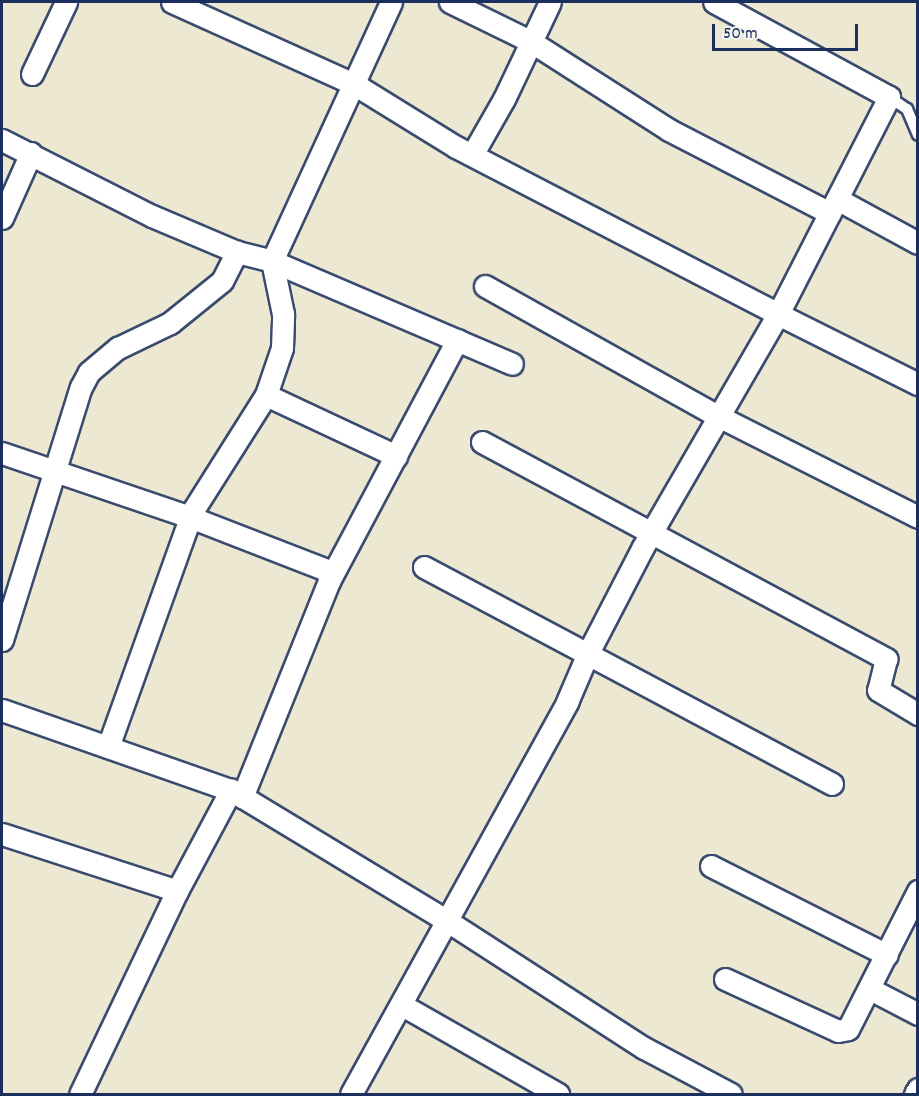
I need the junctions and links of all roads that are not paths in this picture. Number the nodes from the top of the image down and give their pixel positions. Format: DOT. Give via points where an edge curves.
graph roads {
  1 [pos="66,2"];
  2 [pos="172,2"];
  3 [pos="391,2"];
  4 [pos="450,2"];
  5 [pos="550,2"];
  6 [pos="714,2"];
  7 [pos="530,41"];
  8 [pos="32,74"];
  9 [pos="354,84"];
  10 [pos="889,97"];
  11 [pos="918,135"];
  12 [pos="2,140"];
  13 [pos="31,153"];
  14 [pos="472,155"];
  15 [pos="833,206"];
  16 [pos="2,218"];
  17 [pos="918,243"];
  18 [pos="237,252"];
  19 [pos="272,261"];
  20 [pos="485,286"];
  21 [pos="778,314"];
  22 [pos="457,340"];
  23 [pos="512,364"];
  24 [pos="918,384"];
  25 [pos="266,395"];
  26 [pos="718,416"];
  27 [pos="483,442"];
  28 [pos="2,453"];
  29 [pos="396,456"];
  30 [pos="56,471"];
  31 [pos="190,517"];
  32 [pos="918,517"];
  33 [pos="652,532"];
  34 [pos="424,567"];
  35 [pos="329,581"];
  36 [pos="2,640"];
  37 [pos="588,653"];
  38 [pos="2,711"];
  39 [pos="918,714"];
  40 [pos="108,747"];
  41 [pos="832,784"];
  42 [pos="236,793"];
  43 [pos="2,834"];
  44 [pos="711,866"];
  45 [pos="177,891"];
  46 [pos="918,891"];
  47 [pos="449,922"];
  48 [pos="887,955"];
  49 [pos="725,979"];
  50 [pos="870,989"];
  51 [pos="402,1005"];
  52 [pos="918,1014"];
  53 [pos="918,1089"];
  54 [pos="80,1095"];
  55 [pos="351,1095"];
  56 [pos="558,1095"];
  57 [pos="731,1095"];
  58 [pos="915,1095"];
  1 -- 8 [label="street"];
  2 -- 9 [label="street"];
  3 -- 9 [label="street"];
  4 -- 7 [label="street"];
  5 -- 7 [label="street"];
  6 -- 10 [label="street"];
  7 -- 14 [label="street" via="504,99"];
  7 -- 15 [label="street" via="669,130"];
  9 -- 14 [label="street"];
  9 -- 19 [label="street"];
  10 -- 11 [label="lane" via="907,109"];
  10 -- 15 [label="street"];
  12 -- 13 [label="street"];
  13 -- 16 [label="street"];
  13 -- 18 [label="street" via="152,216"];
  14 -- 21 [label="street"];
  15 -- 17 [label="street"];
  15 -- 21 [label="street"];
  18 -- 19 [label="street"];
  18 -- 30 [label="street" via="222,282 171,323 118,348 89,372"];
  19 -- 22 [label="street"];
  19 -- 25 [label="street" via="283,314 282,337"];
  20 -- 26 [label="street"];
  21 -- 24 [label="street"];
  21 -- 26 [label="street"];
  22 -- 23 [label="street"];
  22 -- 29 [label="street"];
  25 -- 29 [label="street"];
  25 -- 31 [label="street"];
  26 -- 32 [label="street"];
  26 -- 33 [label="street"];
  27 -- 33 [label="street"];
  28 -- 30 [label="street"];
  29 -- 35 [label="street"];
  30 -- 31 [label="street"];
  30 -- 36 [label="street"];
  31 -- 35 [label="street" via="326,569 331,575"];
  31 -- 40 [label="street"];
  33 -- 37 [label="street"];
  33 -- 39 [label="street" via="886,659 878,690"];
  34 -- 37 [label="street"];
  35 -- 42 [label="street"];
  37 -- 41 [label="street"];
  37 -- 47 [label="street" via="567,702"];
  38 -- 40 [label="street"];
  40 -- 42 [label="street"];
  42 -- 45 [label="street"];
  42 -- 47 [label="street"];
  43 -- 45 [label="street"];
  44 -- 48 [label="street"];
  45 -- 54 [label="street"];
  46 -- 48 [label="street"];
  47 -- 51 [label="street"];
  47 -- 57 [label="street" via="644,1048"];
  48 -- 50 [label="street"];
  49 -- 50 [label="street" via="838,1031 851,1026"];
  50 -- 52 [label="street"];
  51 -- 55 [label="street"];
  51 -- 56 [label="street"];
  53 -- 58 [label="street"];
}
